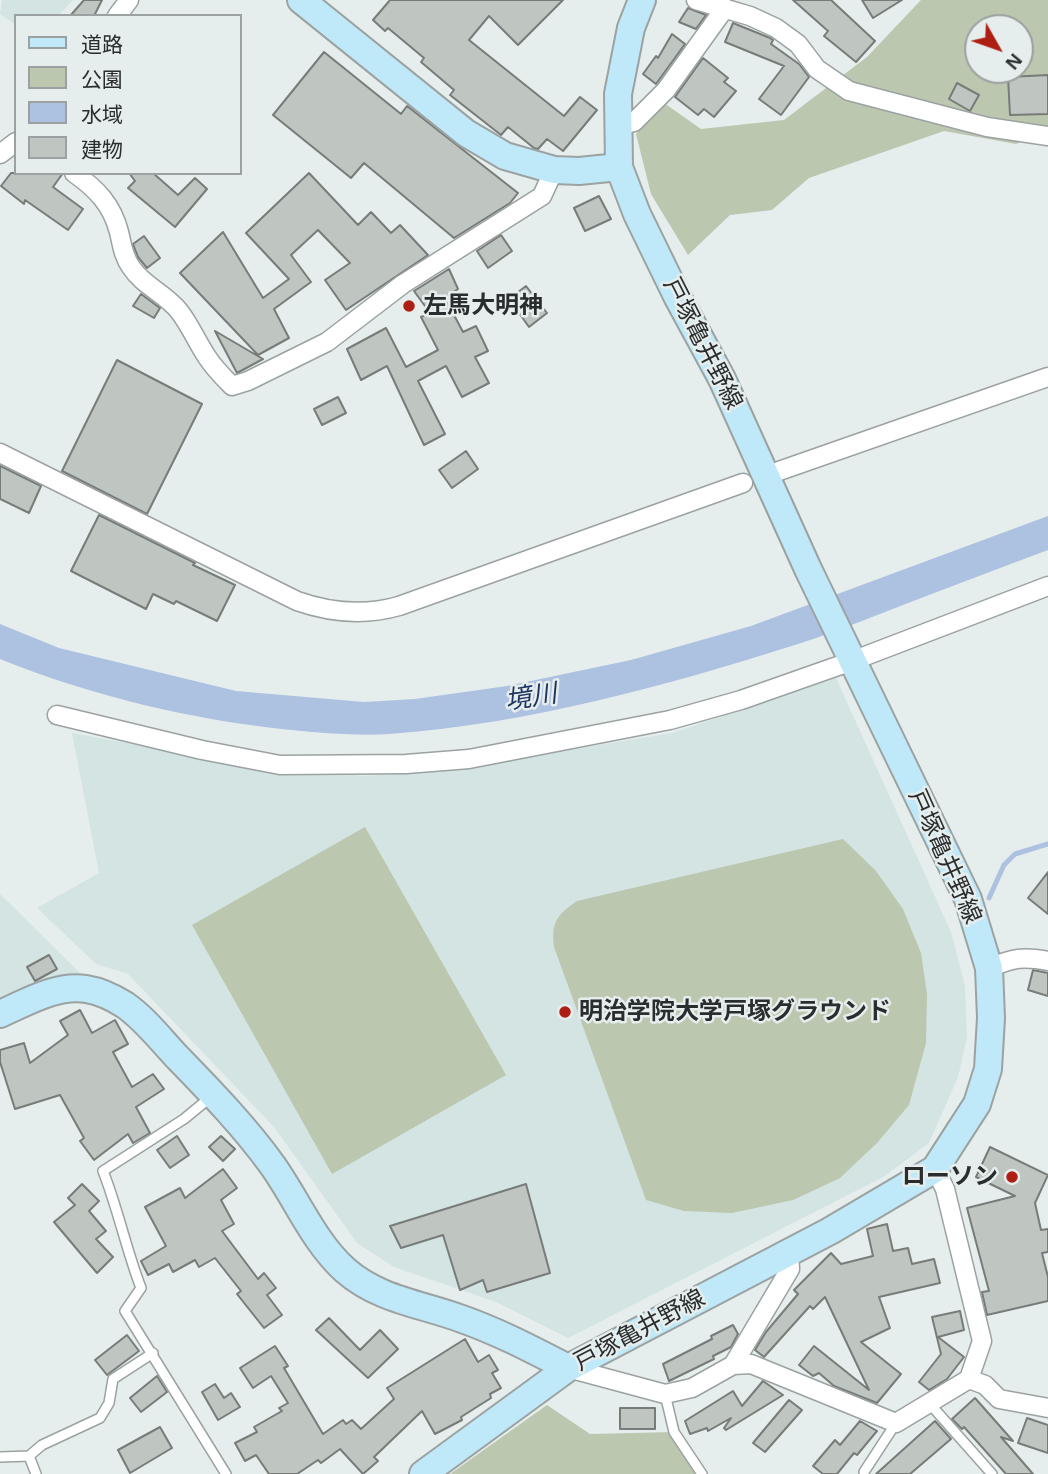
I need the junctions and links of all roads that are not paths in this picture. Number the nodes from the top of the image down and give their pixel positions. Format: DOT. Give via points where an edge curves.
graph roads {
  1 [pos="301,0"];
  2 [pos="642,0"];
  3 [pos="696,0"];
  4 [pos="725,8"];
  5 [pos="617,126"];
  6 [pos="1048,136"];
  7 [pos="619,167"];
  8 [pos="554,170"];
  9 [pos="77,175"];
  10 [pos="1048,377"];
  11 [pos="0,453"];
  12 [pos="779,471"];
  13 [pos="743,483"];
  14 [pos="1048,586"];
  15 [pos="850,657"];
  16 [pos="57,715"];
  17 [pos="1048,961"];
  18 [pos="989,968"];
  19 [pos="0,1014"];
  20 [pos="213,1095"];
  21 [pos="935,1169"];
  22 [pos="789,1253"];
  23 [pos="153,1353"];
  24 [pos="733,1365"];
  25 [pos="568,1368"];
  26 [pos="969,1379"];
  27 [pos="665,1394"];
  28 [pos="929,1404"];
  29 [pos="1048,1408"];
  30 [pos="896,1423"];
  31 [pos="29,1456"];
  32 [pos="0,1457"];
  33 [pos="864,1472"];
  34 [pos="36,1474"];
  35 [pos="226,1474"];
  36 [pos="423,1474"];
  37 [pos="702,1474"];
  38 [pos="992,1474"];
  1 -- 8 [label="main road" via="466,133 505,156"];
  2 -- 5 [label="main road, 戸塚亀井野線" via="623,61"];
  3 -- 4 [label="street"];
  4 -- 5 [label="street" via="666,90 634,122"];
  4 -- 6 [label="street" via="776,28 797,44 817,69 849,91 987,127"];
  5 -- 7 [label="main road, 戸塚亀井野線"];
  7 -- 8 [label="main road"];
  7 -- 15 [label="main road, 戸塚亀井野線" via="637,214 722,379"];
  8 -- 9 [label="street" via="542,196 403,284 327,342 232,386 207,357 180,312 131,268 109,206"];
  10 -- 12 [label="street"];
  11 -- 13 [label="street" via="297,601 347,612 399,606"];
  14 -- 15 [label="street"];
  15 -- 16 [label="street" via="741,700 670,720 469,760 280,765"];
  15 -- 18 [label="main road, 戸塚亀井野線" via="968,899"];
  17 -- 18 [label="street" via="1012,958"];
  18 -- 21 [label="main road, 戸塚亀井野線" via="988,1069 977,1104"];
  19 -- 20 [label="main road" via="66,990 106,995 147,1025"];
  20 -- 23 [label="lane" via="103,1171 141,1288 125,1311"];
  20 -- 25 [label="main road" via="272,1166 325,1248 345,1270 393,1299 501,1333"];
  21 -- 22 [label="main road, 戸塚亀井野線"];
  21 -- 26 [label="street" via="945,1189 982,1341"];
  22 -- 24 [label="street" via="790,1269"];
  22 -- 25 [label="main road, 戸塚亀井野線"];
  23 -- 31 [label="lane" via="113,1379 109,1403 100,1418 42,1445"];
  23 -- 35 [label="lane"];
  24 -- 27 [label="street" via="692,1388"];
  24 -- 30 [label="street" via="751,1364"];
  25 -- 27 [label="street"];
  25 -- 36 [label="main road, 戸塚亀井野線"];
  26 -- 28 [label="street"];
  26 -- 29 [label="street" via="985,1385 999,1399"];
  27 -- 37 [label="lane" via="674,1433"];
  28 -- 30 [label="street"];
  28 -- 38 [label="lane"];
  30 -- 33 [label="lane"];
  31 -- 32 [label="lane"];
  31 -- 34 [label="lane"];
}
